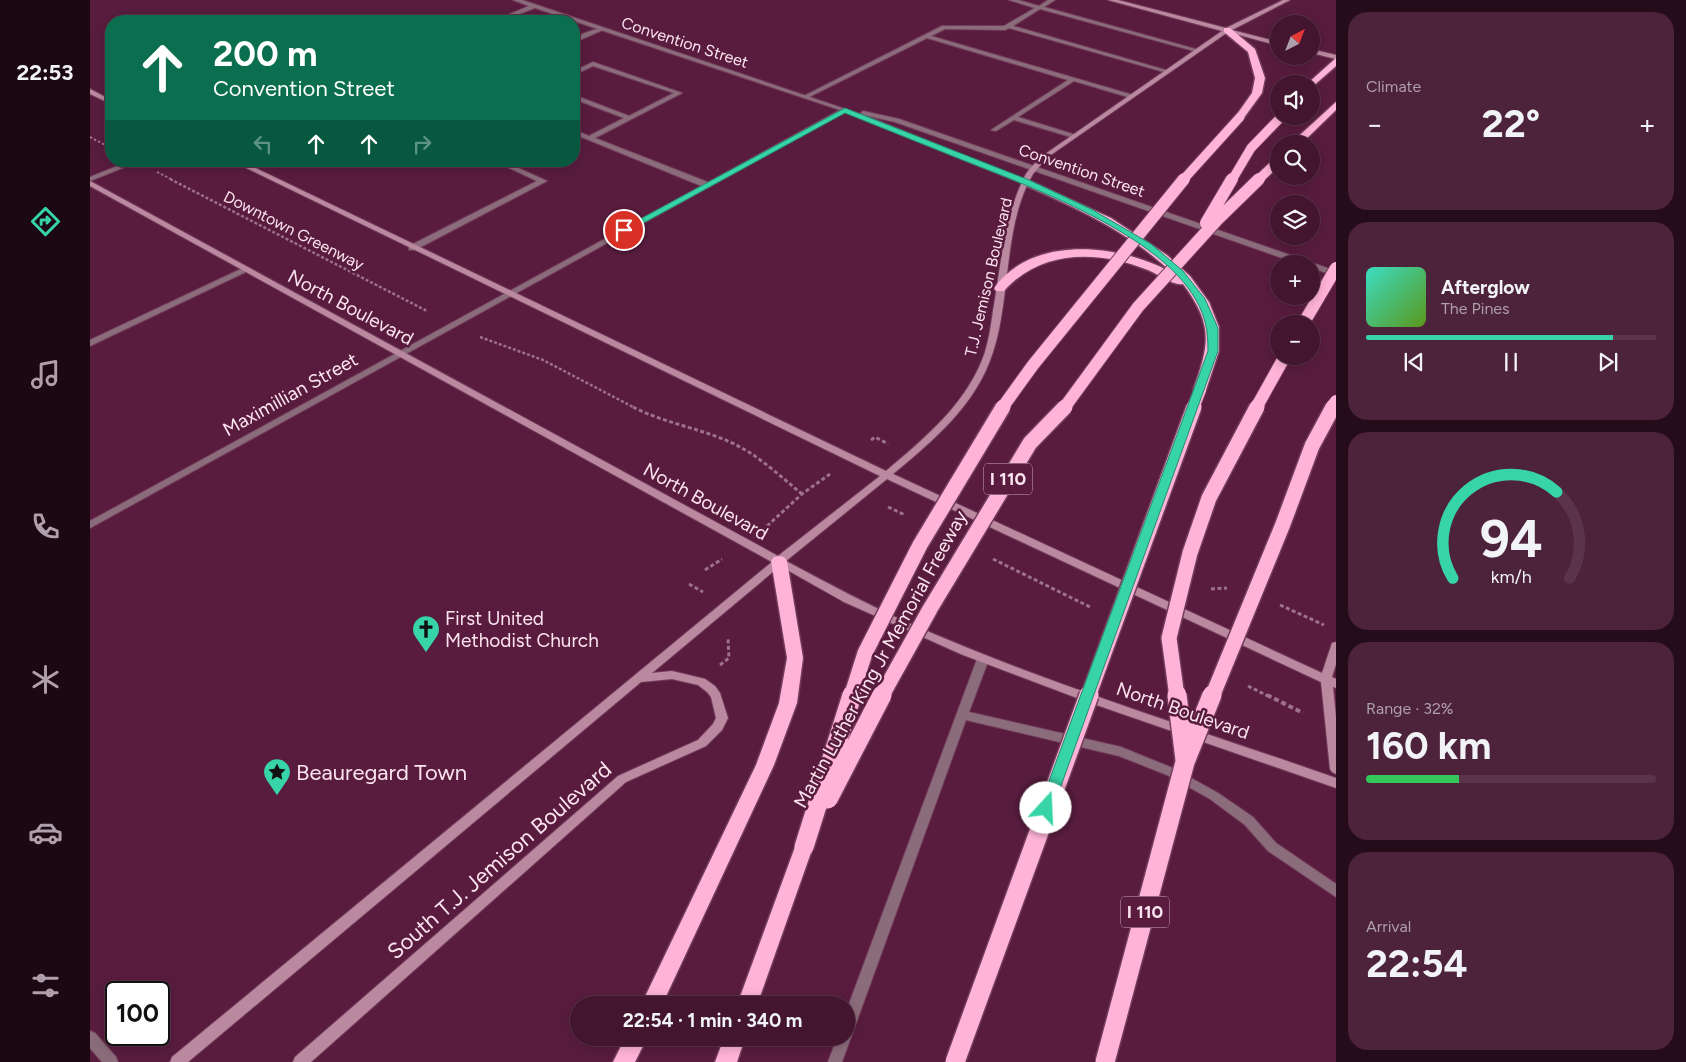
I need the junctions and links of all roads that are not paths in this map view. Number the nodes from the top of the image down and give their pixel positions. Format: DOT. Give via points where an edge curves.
graph roads {
  1 [pos="516,0"];
  2 [pos="1012,0"];
  3 [pos="1052,0"];
  4 [pos="1111,0"];
  5 [pos="1287,0"];
  6 [pos="535,6"];
  7 [pos="1039,8"];
  8 [pos="512,15"];
  9 [pos="561,15"];
  10 [pos="580,21"];
  11 [pos="1008,26"];
  12 [pos="602,29"];
  13 [pos="1227,30"];
  14 [pos="926,36"];
  15 [pos="580,38"];
  16 [pos="1270,42"];
  17 [pos="1196,50"];
  18 [pos="1320,55"];
  19 [pos="1336,59"];
  20 [pos="580,70"];
  21 [pos="1166,72"];
  22 [pos="1320,76"];
  23 [pos="1073,79"];
  24 [pos="90,91"];
  25 [pos="1131,96"];
  26 [pos="805,97"];
  27 [pos="105,99"];
  28 [pos="580,99"];
  29 [pos="1336,105"];
  30 [pos="845,110"];
  31 [pos="630,118"];
  32 [pos="1013,118"];
  33 [pos="1273,125"];
  34 [pos="994,130"];
  35 [pos="580,134"];
  36 [pos="1305,135"];
  37 [pos="1074,136"];
  38 [pos="590,138"];
  39 [pos="123,167"];
  40 [pos="247,167"];
  41 [pos="511,167"];
  42 [pos="1033,168"];
  43 [pos="1270,169"];
  44 [pos="90,181"];
  45 [pos="1026,182"];
  46 [pos="707,185"];
  47 [pos="1193,245"];
  48 [pos="412,248"];
  49 [pos="1281,255"];
  50 [pos="1320,268"];
  51 [pos="1336,268"];
  52 [pos="246,270"];
  53 [pos="1336,274"];
  54 [pos="1190,286"];
  55 [pos="1000,288"];
  56 [pos="507,294"];
  57 [pos="1308,315"];
  58 [pos="90,343"];
  59 [pos="400,354"];
  60 [pos="1280,365"];
  61 [pos="1336,401"];
  62 [pos="886,475"];
  63 [pos="90,525"];
  64 [pos="779,561"];
  65 [pos="1336,646"];
  66 [pos="983,659"];
  67 [pos="640,678"];
  68 [pos="1331,682"];
  69 [pos="962,715"];
  70 [pos="1185,762"];
  71 [pos="1336,769"];
  72 [pos="1336,783"];
  73 [pos="804,847"];
  74 [pos="1336,891"];
  75 [pos="656,996"];
  76 [pos="750,996"];
  77 [pos="855,1007"];
  78 [pos="90,1038"];
  79 [pos="732,1046"];
  80 [pos="841,1046"];
  81 [pos="111,1062"];
  82 [pos="177,1062"];
  83 [pos="300,1062"];
  84 [pos="726,1062"];
  85 [pos="835,1062"];
  86 [pos="955,1062"];
  87 [pos="1105,1062"];
  1 -- 6 [label="street, Convention Street"];
  2 -- 7 [label="street"];
  3 -- 7 [label="street"];
  4 -- 13 [label="main road"];
  5 -- 13 [label="main road, T.J. Jemison Boulevard"];
  6 -- 8 [label="street"];
  6 -- 9 [label="street, Convention Street"];
  7 -- 11 [label="street"];
  7 -- 17 [label="street"];
  10 -- 12 [label="street, Convention Street"];
  11 -- 14 [label="street" via="944,27"];
  11 -- 21 [label="street"];
  12 -- 15 [label="street"];
  12 -- 26 [label="street, Convention Street"];
  13 -- 16 [label="main road"];
  13 -- 17 [label="main road, T.J. Jemison Boulevard"];
  13 -- 73 [label="highway, bridge" via="1252,51 1260,78 1257,93 1240,117 1147,222 1032,365 920,545 865,653"];
  14 -- 23 [label="street"];
  14 -- 26 [label="street"];
  17 -- 21 [label="main road, T.J. Jemison Boulevard"];
  18 -- 19 [label="main road"];
  19 -- 22 [label="highway"];
  20 -- 31 [label="street" via="593,64 679,93"];
  21 -- 25 [label="main road, T.J. Jemison Boulevard"];
  23 -- 25 [label="street"];
  23 -- 32 [label="street"];
  24 -- 27 [label="main road"];
  25 -- 37 [label="main road, T.J. Jemison Boulevard"];
  26 -- 30 [label="street, Convention Street"];
  28 -- 31 [label="street"];
  29 -- 36 [label="highway"];
  30 -- 42 [label="street, Convention Street" via="897,120"];
  30 -- 45 [label="street, Convention Street"];
  30 -- 46 [label="street, Maximillian Street"];
  31 -- 38 [label="street"];
  32 -- 34 [label="street"];
  32 -- 37 [label="street"];
  33 -- 47 [label="highway, bridge" via="1251,148"];
  35 -- 38 [label="street"];
  37 -- 42 [label="main road, T.J. Jemison Boulevard"];
  38 -- 46 [label="street"];
  39 -- 44 [label="street"];
  40 -- 48 [label="main road"];
  41 -- 48 [label="street" via="543,181"];
  42 -- 45 [label="main road, T.J. Jemison Boulevard"];
  42 -- 49 [label="street, Convention Street"];
  43 -- 47 [label="highway, Martin Luther King Jr Memorial Freeway / I 110, bridge"];
  44 -- 52 [label="main road, North Boulevard"];
  45 -- 54 [label="highway" via="1123,229 1164,259"];
  45 -- 55 [label="main road, T.J. Jemison Boulevard" via="1013,218"];
  46 -- 56 [label="street, Maximillian Street"];
  47 -- 73 [label="highway, Martin Luther King Jr Memorial Freeway / I 110, bridge" via="1138,307 1067,405 1030,443 930,609 850,754"];
  48 -- 56 [label="main road"];
  50 -- 53 [label="street"];
  51 -- 57 [label="highway, bridge"];
  52 -- 58 [label="street"];
  52 -- 59 [label="main road, North Boulevard"];
  54 -- 55 [label="highway" via="1160,270 1130,260 1073,254 1029,264"];
  54 -- 86 [label="highway, bridge" via="1200,299 1213,328 1213,351"];
  55 -- 62 [label="main road, T.J. Jemison Boulevard" via="990,349 975,382 951,416"];
  56 -- 59 [label="street, Maximillian Street"];
  56 -- 62 [label="main road"];
  59 -- 63 [label="street, Maximillian Street"];
  59 -- 64 [label="main road, North Boulevard"];
  60 -- 70 [label="highway, bridge" via="1209,498 1190,553 1172,628 1170,638"];
  61 -- 70 [label="highway, I 110, bridge" via="1312,446"];
  62 -- 64 [label="main road, T.J. Jemison Boulevard"];
  62 -- 68 [label="main road"];
  64 -- 66 [label="main road, North Boulevard" via="909,629"];
  64 -- 67 [label="main road"];
  64 -- 75 [label="highway" via="794,636 795,658 788,703 765,766"];
  65 -- 68 [label="main road"];
  66 -- 69 [label="street"];
  66 -- 72 [label="main road, North Boulevard"];
  67 -- 82 [label="main road"];
  67 -- 83 [label="main road, South T.J. Jemison Boulevard" via="672,676 701,682 711,689 720,708 722,718 718,727 702,743 622,779"];
  68 -- 71 [label="main road"];
  69 -- 74 [label="street" via="1121,752 1171,772 1214,796 1249,821 1272,847"];
  69 -- 77 [label="street"];
  70 -- 87 [label="highway, I 110, bridge"];
  73 -- 76 [label="highway, Martin Luther King Jr Memorial Freeway / I 110"];
  78 -- 81 [label="street"];
  79 -- 84 [label="highway"];
  80 -- 85 [label="street"];
}
